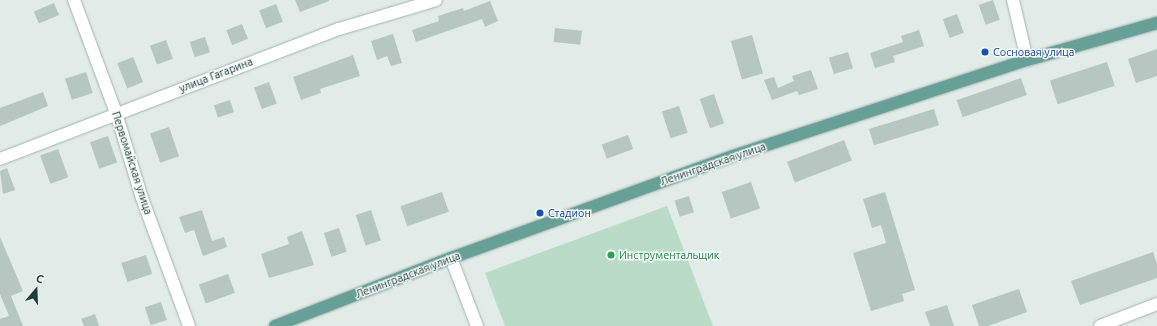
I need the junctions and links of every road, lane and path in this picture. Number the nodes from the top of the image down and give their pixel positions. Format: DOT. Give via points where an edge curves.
graph roads {
  1 [pos="74,0"];
  2 [pos="436,0"];
  3 [pos="1013,0"];
  4 [pos="1157,23"];
  5 [pos="1027,60"];
  6 [pos="116,113"];
  7 [pos="0,159"];
  8 [pos="451,258"];
  9 [pos="1157,304"];
  10 [pos="189,326"];
  11 [pos="275,326"];
  12 [pos="477,326"];
  13 [pos="1100,326"];
  1 -- 6 [label="street, Первомайская улица"];
  2 -- 6 [label="street, улица Гагарина" via="339,29"];
  3 -- 5 [label="street"];
  4 -- 5 [label="main road, Ленинградская улица"];
  5 -- 8 [label="main road, Ленинградская улица" via="733,156"];
  6 -- 7 [label="street, улица Гагарина"];
  6 -- 10 [label="street, Первомайская улица" via="142,198"];
  8 -- 11 [label="main road, Ленинградская улица"];
  8 -- 12 [label="street"];
  9 -- 13 [label="street"];
}
